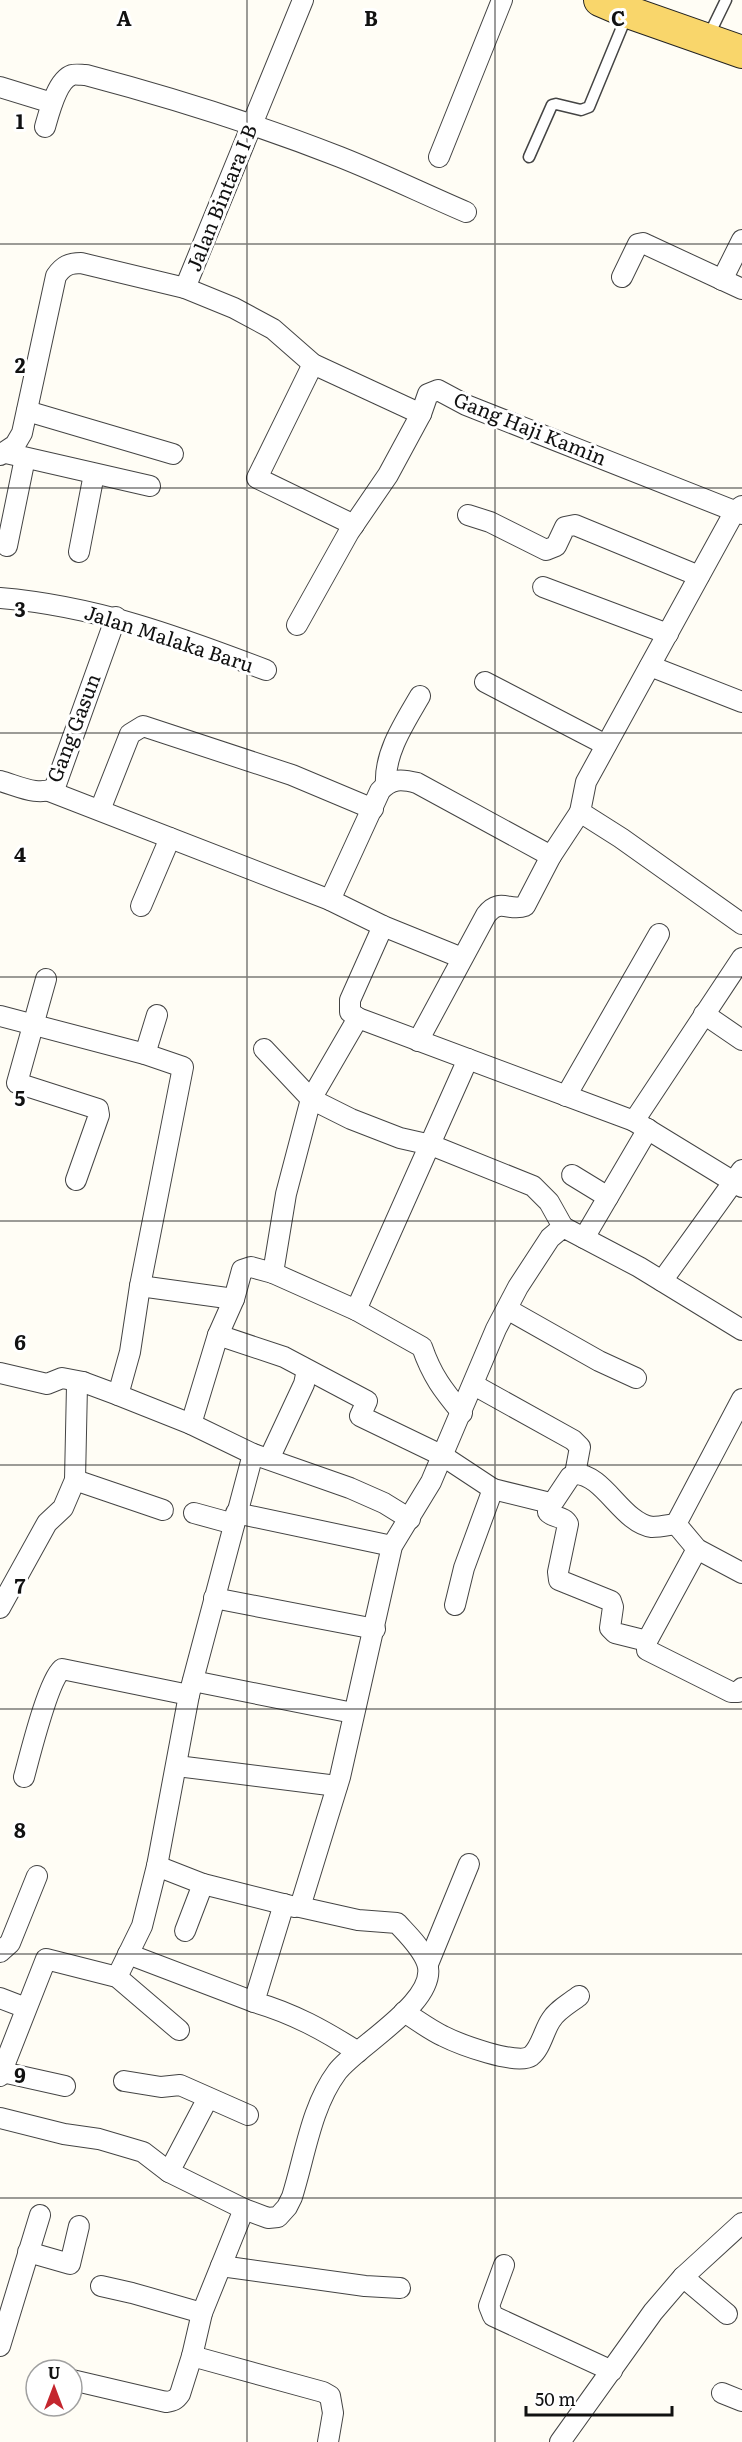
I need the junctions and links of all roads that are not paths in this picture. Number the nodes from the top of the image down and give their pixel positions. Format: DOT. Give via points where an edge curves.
graph roads {
  1 [pos="303,0"];
  2 [pos="502,0"];
  3 [pos="600,0"];
  4 [pos="726,0"];
  5 [pos="628,12"];
  6 [pos="706,40"];
  7 [pos="742,52"];
  8 [pos="0,87"];
  9 [pos="52,103"];
  10 [pos="252,125"];
  11 [pos="45,127"];
  12 [pos="439,157"];
  13 [pos="529,157"];
  14 [pos="466,212"];
  15 [pos="742,240"];
  16 [pos="622,277"];
  17 [pos="722,280"];
  18 [pos="185,288"];
  19 [pos="742,289"];
  20 [pos="313,364"];
  21 [pos="27,411"];
  22 [pos="421,414"];
  23 [pos="3,454"];
  24 [pos="173,454"];
  25 [pos="25,458"];
  26 [pos="94,474"];
  27 [pos="150,486"];
  28 [pos="740,510"];
  29 [pos="468,515"];
  30 [pos="354,525"];
  31 [pos="7,546"];
  32 [pos="79,552"];
  33 [pos="699,576"];
  34 [pos="543,587"];
  35 [pos="0,598"];
  36 [pos="116,617"];
  37 [pos="297,625"];
  38 [pos="668,634"];
  39 [pos="650,666"];
  40 [pos="266,670"];
  41 [pos="485,682"];
  42 [pos="420,696"];
  43 [pos="742,702"];
  44 [pos="606,745"];
  45 [pos="0,781"];
  46 [pos="386,784"];
  47 [pos="49,791"];
  48 [pos="373,809"];
  49 [pos="100,810"];
  50 [pos="580,812"];
  51 [pos="170,838"];
  52 [pos="552,856"];
  53 [pos="330,900"];
  54 [pos="141,906"];
  55 [pos="742,924"];
  56 [pos="383,926"];
  57 [pos="659,934"];
  58 [pos="462,958"];
  59 [pos="742,958"];
  60 [pos="46,979"];
  61 [pos="704,1014"];
  62 [pos="157,1015"];
  63 [pos="0,1016"];
  64 [pos="358,1018"];
  65 [pos="33,1026"];
  66 [pos="742,1040"];
  67 [pos="418,1041"];
  68 [pos="264,1049"];
  69 [pos="145,1054"];
  70 [pos="468,1059"];
  71 [pos="566,1096"];
  72 [pos="311,1099"];
  73 [pos="641,1125"];
  74 [pos="431,1145"];
  75 [pos="572,1175"];
  76 [pos="76,1180"];
  77 [pos="739,1180"];
  78 [pos="608,1197"];
  79 [pos="563,1227"];
  80 [pos="584,1238"];
  81 [pos="273,1273"];
  82 [pos="662,1281"];
  83 [pos="140,1286"];
  84 [pos="234,1299"];
  85 [pos="507,1309"];
  86 [pos="356,1310"];
  87 [pos="742,1330"];
  88 [pos="218,1335"];
  89 [pos="307,1370"];
  90 [pos="0,1373"];
  91 [pos="636,1378"];
  92 [pos="83,1382"];
  93 [pos="474,1385"];
  94 [pos="118,1395"];
  95 [pos="742,1399"];
  96 [pos="462,1413"];
  97 [pos="191,1424"];
  98 [pos="261,1456"];
  99 [pos="443,1456"];
  100 [pos="575,1474"];
  101 [pos="75,1480"];
  102 [pos="493,1489"];
  103 [pos="550,1503"];
  104 [pos="163,1510"];
  105 [pos="194,1513"];
  106 [pos="235,1519"];
  107 [pos="410,1519"];
  108 [pos="676,1524"];
  109 [pos="392,1546"];
  110 [pos="697,1549"];
  111 [pos="742,1574"];
  112 [pos="214,1598"];
  113 [pos="455,1605"];
  114 [pos="0,1608"];
  115 [pos="375,1629"];
  116 [pos="647,1641"];
  117 [pos="191,1688"];
  118 [pos="742,1688"];
  119 [pos="353,1713"];
  120 [pos="177,1766"];
  121 [pos="24,1777"];
  122 [pos="337,1786"];
  123 [pos="469,1864"];
  124 [pos="157,1866"];
  125 [pos="37,1876"];
  126 [pos="203,1884"];
  127 [pos="292,1906"];
  128 [pos="185,1930"];
  129 [pos="0,1952"];
  130 [pos="128,1954"];
  131 [pos="428,1964"];
  132 [pos="117,1977"];
  133 [pos="579,1996"];
  134 [pos="0,1998"];
  135 [pos="254,2002"];
  136 [pos="26,2008"];
  137 [pos="404,2012"];
  138 [pos="179,2030"];
  139 [pos="358,2052"];
  140 [pos="1,2074"];
  141 [pos="124,2081"];
  142 [pos="65,2086"];
  143 [pos="208,2098"];
  144 [pos="248,2115"];
  145 [pos="0,2118"];
  146 [pos="169,2172"];
  147 [pos="244,2210"];
  148 [pos="40,2215"];
  149 [pos="742,2223"];
  150 [pos="79,2226"];
  151 [pos="28,2252"];
  152 [pos="504,2265"];
  153 [pos="221,2266"];
  154 [pos="683,2277"];
  155 [pos="101,2286"];
  156 [pos="400,2288"];
  157 [pos="202,2313"];
  158 [pos="727,2314"];
  159 [pos="0,2346"];
  160 [pos="192,2356"];
  161 [pos="612,2371"];
  162 [pos="84,2382"];
  163 [pos="722,2392"];
  164 [pos="742,2401"];
  165 [pos="328,2442"];
  166 [pos="560,2442"];
  1 -- 10 [label="street, Jalan Bintara I B"];
  2 -- 12 [label="street"];
  3 -- 5 [label="main road"];
  4 -- 6 [label="lane"];
  5 -- 6 [label="main road"];
  5 -- 13 [label="lane" via="589,107 581,110 552,105"];
  6 -- 7 [label="main road"];
  8 -- 9 [label="street"];
  9 -- 10 [label="street" via="63,81 72,75 86,75"];
  9 -- 11 [label="street"];
  10 -- 14 [label="street"];
  10 -- 18 [label="street, Jalan Bintara I B"];
  15 -- 17 [label="street"];
  16 -- 17 [label="street" via="638,244 643,243"];
  17 -- 19 [label="street"];
  18 -- 20 [label="street" via="253,317"];
  18 -- 21 [label="street, Jalan Bintara I B" via="81,262 70,262 61,268 56,276"];
  20 -- 22 [label="street"];
  20 -- 30 [label="street" via="257,478"];
  21 -- 23 [label="street, Jalan Bintara I B" via="22,433"];
  21 -- 24 [label="street"];
  22 -- 28 [label="street, Gang Haji Kamin" via="428,394 438,390 466,405"];
  22 -- 30 [label="street, Gang Haji Kamin" via="388,475"];
  23 -- 25 [label="street"];
  25 -- 26 [label="street"];
  25 -- 31 [label="street"];
  26 -- 27 [label="street"];
  26 -- 32 [label="street"];
  28 -- 33 [label="street"];
  29 -- 33 [label="street" via="546,550 556,546 565,527 575,525"];
  30 -- 37 [label="street, Gang Haji Kamin"];
  33 -- 38 [label="street"];
  34 -- 38 [label="street"];
  35 -- 36 [label="street, Jalan Malaka Baru" via="46,602"];
  36 -- 40 [label="street, Jalan Malaka Baru"];
  36 -- 47 [label="street, Gang Gasun" via="55,787"];
  38 -- 39 [label="street"];
  39 -- 43 [label="street"];
  39 -- 44 [label="street"];
  41 -- 44 [label="street"];
  42 -- 46 [label="street" via="391,754"];
  44 -- 50 [label="street" via="586,782"];
  45 -- 47 [label="street, Gang Gasun"];
  46 -- 48 [label="street"];
  46 -- 52 [label="street" via="400,780 417,783"];
  47 -- 49 [label="street"];
  48 -- 49 [label="street" via="292,776 143,726 130,734"];
  48 -- 53 [label="street"];
  49 -- 51 [label="street"];
  50 -- 52 [label="street"];
  50 -- 55 [label="street"];
  51 -- 53 [label="street"];
  51 -- 54 [label="street"];
  52 -- 58 [label="street" via="525,906 492,908"];
  53 -- 56 [label="street"];
  56 -- 58 [label="street"];
  56 -- 64 [label="street" via="350,1000 350,1012"];
  57 -- 71 [label="street"];
  58 -- 67 [label="street"];
  59 -- 61 [label="street"];
  60 -- 65 [label="street"];
  61 -- 66 [label="street"];
  61 -- 73 [label="street"];
  62 -- 69 [label="street"];
  63 -- 65 [label="street"];
  64 -- 67 [label="street"];
  64 -- 72 [label="street"];
  65 -- 69 [label="street"];
  65 -- 76 [label="street" via="17,1083 94,1106 99,1112"];
  67 -- 70 [label="street"];
  68 -- 72 [label="street"];
  69 -- 83 [label="street" via="181,1064 183,1070"];
  70 -- 71 [label="street"];
  70 -- 74 [label="street"];
  71 -- 73 [label="street"];
  72 -- 74 [label="street" via="400,1138"];
  72 -- 81 [label="street" via="286,1194"];
  73 -- 77 [label="street"];
  73 -- 78 [label="street"];
  74 -- 79 [label="street" via="533,1185 549,1202"];
  74 -- 86 [label="street"];
  75 -- 78 [label="street"];
  77 -- 82 [label="street"];
  78 -- 80 [label="street"];
  79 -- 80 [label="street"];
  79 -- 85 [label="street" via="550,1238"];
  80 -- 82 [label="street"];
  81 -- 84 [label="street" via="246,1267"];
  81 -- 86 [label="street"];
  82 -- 87 [label="street"];
  83 -- 84 [label="street"];
  83 -- 94 [label="street" via="130,1352"];
  84 -- 88 [label="street"];
  85 -- 91 [label="street"];
  85 -- 93 [label="street"];
  86 -- 96 [label="street" via="422,1347 439,1386"];
  88 -- 89 [label="street" via="284,1357"];
  88 -- 97 [label="street"];
  89 -- 98 [label="street" via="304,1384"];
  89 -- 99 [label="street" via="367,1401 360,1416"];
  90 -- 92 [label="street" via="47,1384 62,1378"];
  92 -- 94 [label="street"];
  92 -- 101 [label="street" via="77,1385"];
  93 -- 96 [label="street"];
  93 -- 100 [label="street" via="573,1440 580,1448"];
  94 -- 97 [label="street"];
  95 -- 108 [label="street"];
  96 -- 99 [label="street"];
  97 -- 98 [label="street"];
  98 -- 106 [label="street"];
  98 -- 107 [label="street" via="350,1488"];
  99 -- 102 [label="street"];
  99 -- 107 [label="street"];
  100 -- 103 [label="street"];
  100 -- 108 [label="street" via="586,1475 636,1520 652,1527"];
  101 -- 104 [label="street"];
  101 -- 114 [label="street" via="64,1506 47,1523"];
  102 -- 103 [label="street"];
  102 -- 113 [label="street"];
  103 -- 116 [label="street" via="548,1512 567,1524 560,1580 611,1601 610,1628 615,1633"];
  105 -- 106 [label="street"];
  106 -- 109 [label="street"];
  106 -- 112 [label="street"];
  107 -- 109 [label="street"];
  108 -- 110 [label="street"];
  109 -- 115 [label="street"];
  110 -- 111 [label="street"];
  110 -- 116 [label="street"];
  112 -- 115 [label="street"];
  112 -- 117 [label="street"];
  115 -- 119 [label="street"];
  116 -- 118 [label="street" via="647,1650 731,1692"];
  117 -- 119 [label="street"];
  117 -- 120 [label="street"];
  117 -- 121 [label="street" via="62,1669 50,1689"];
  119 -- 122 [label="street"];
  120 -- 122 [label="street"];
  120 -- 124 [label="street"];
  122 -- 127 [label="street"];
  123 -- 131 [label="street"];
  124 -- 126 [label="street"];
  124 -- 130 [label="street" via="142,1926"];
  125 -- 129 [label="street" via="10,1943"];
  126 -- 127 [label="street"];
  126 -- 128 [label="street"];
  127 -- 131 [label="street" via="358,1920 396,1923"];
  127 -- 135 [label="street"];
  130 -- 132 [label="street"];
  130 -- 135 [label="street"];
  131 -- 137 [label="street" via="423,1989"];
  132 -- 136 [label="street" via="46,1959"];
  132 -- 138 [label="street"];
  133 -- 137 [label="street" via="552,2018 534,2053 519,2059 461,2044"];
  134 -- 136 [label="street"];
  135 -- 139 [label="street" via="319,2027"];
  136 -- 140 [label="street"];
  137 -- 139 [label="street"];
  139 -- 147 [label="street" via="337,2072 321,2100 287,2207 278,2217 268,2218"];
  140 -- 142 [label="street"];
  141 -- 143 [label="street" via="161,2087 180,2085"];
  143 -- 144 [label="street"];
  143 -- 146 [label="street"];
  145 -- 146 [label="street" via="143,2152"];
  146 -- 147 [label="street"];
  147 -- 153 [label="street"];
  148 -- 151 [label="street"];
  149 -- 154 [label="street"];
  150 -- 151 [label="street" via="70,2264"];
  151 -- 159 [label="street"];
  152 -- 161 [label="street" via="489,2306 493,2316"];
  153 -- 156 [label="street"];
  153 -- 157 [label="street"];
  154 -- 158 [label="street"];
  154 -- 161 [label="street"];
  155 -- 157 [label="street"];
  157 -- 160 [label="street"];
  160 -- 162 [label="street" via="180,2394 171,2401"];
  160 -- 165 [label="street" via="330,2396 333,2413"];
  161 -- 166 [label="street"];
  163 -- 164 [label="street"];
}
